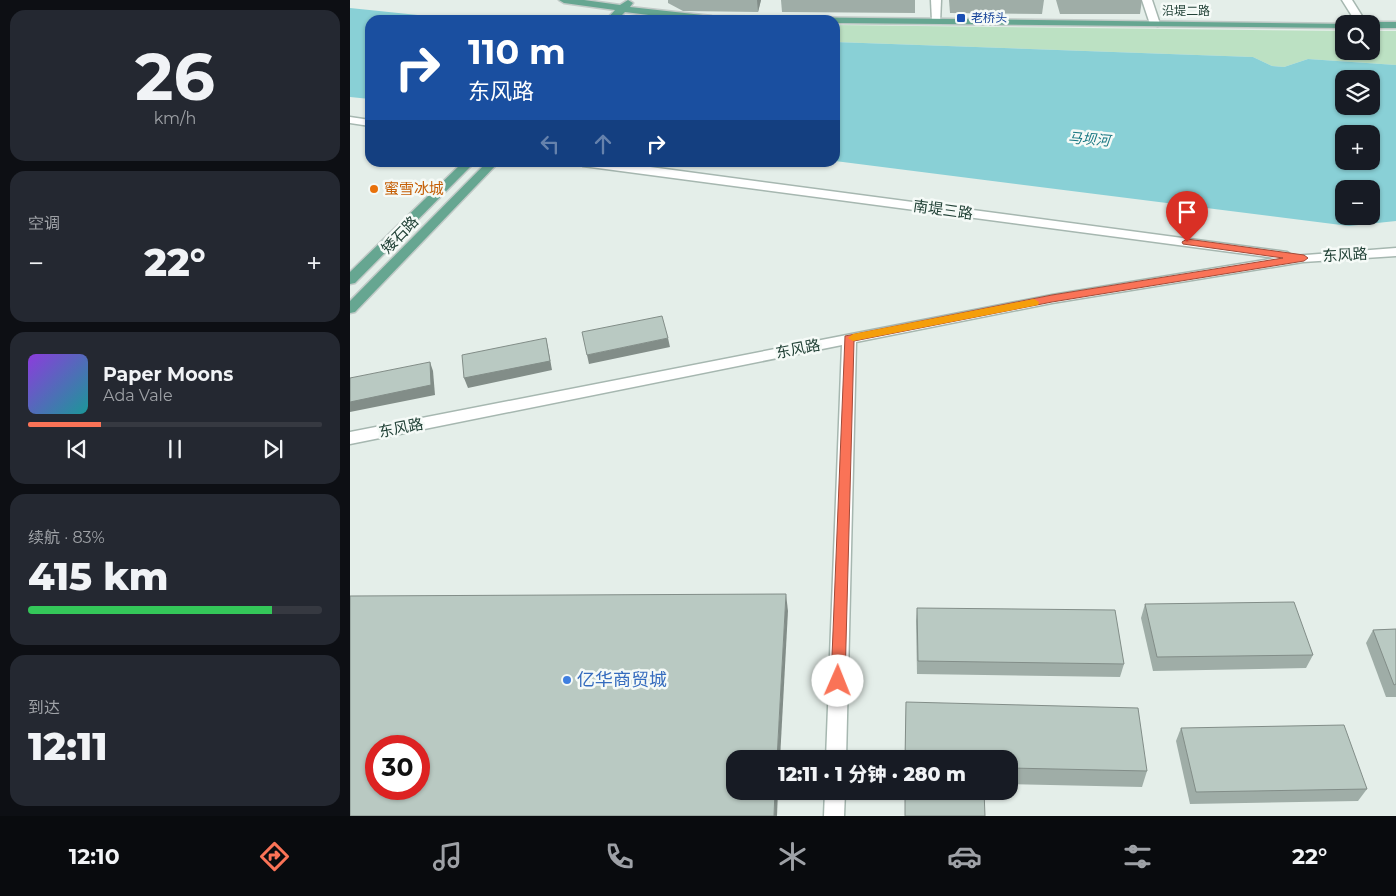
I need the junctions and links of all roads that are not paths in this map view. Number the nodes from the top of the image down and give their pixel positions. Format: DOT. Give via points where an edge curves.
graph roads {
  1 [pos="564,0"];
  2 [pos="630,0"];
  3 [pos="649,0"];
  4 [pos="936,0"];
  5 [pos="1147,0"];
  6 [pos="1347,0"];
  7 [pos="622,8"];
  8 [pos="638,11"];
  9 [pos="616,15"];
  10 [pos="634,15"];
  11 [pos="669,15"];
  12 [pos="1356,15"];
  13 [pos="840,20"];
  14 [pos="937,21"];
  15 [pos="1156,24"];
  16 [pos="1335,25"];
  17 [pos="1380,25"];
  18 [pos="1396,26"];
  19 [pos="350,120"];
  20 [pos="365,122"];
  21 [pos="465,167"];
  22 [pos="489,167"];
  23 [pos="621,167"];
  24 [pos="1396,252"];
  25 [pos="1304,258"];
  26 [pos="350,280"];
  27 [pos="350,309"];
  28 [pos="849,339"];
  29 [pos="350,438"];
  30 [pos="836,750"];
  31 [pos="835,800"];
  32 [pos="834,816"];
  1 -- 7 [label="main road, 沿堤二路"];
  2 -- 7 [label="main road"];
  3 -- 8 [label="main road"];
  4 -- 14 [label="street"];
  5 -- 15 [label="street"];
  6 -- 12 [label="street"];
  7 -- 8 [label="main road, 沿堤二路"];
  7 -- 9 [label="main road"];
  8 -- 10 [label="main road"];
  8 -- 11 [label="main road, 沿堤二路"];
  13 -- 14 [label="main road, 沿堤二路"];
  14 -- 15 [label="main road, 沿堤二路"];
  15 -- 16 [label="main road, 沿堤二路"];
  17 -- 18 [label="main road"];
  19 -- 20 [label="street"];
  21 -- 26 [label="main road, 矮石路"];
  22 -- 27 [label="main road, 矮石路"];
  23 -- 25 [label="street, 南堤三路"];
  24 -- 25 [label="street, 东风路"];
  25 -- 28 [label="street, 东风路" via="1052,299"];
  28 -- 29 [label="street, 东风路"];
  28 -- 30 [label="street"];
  31 -- 32 [label="street"];
}
